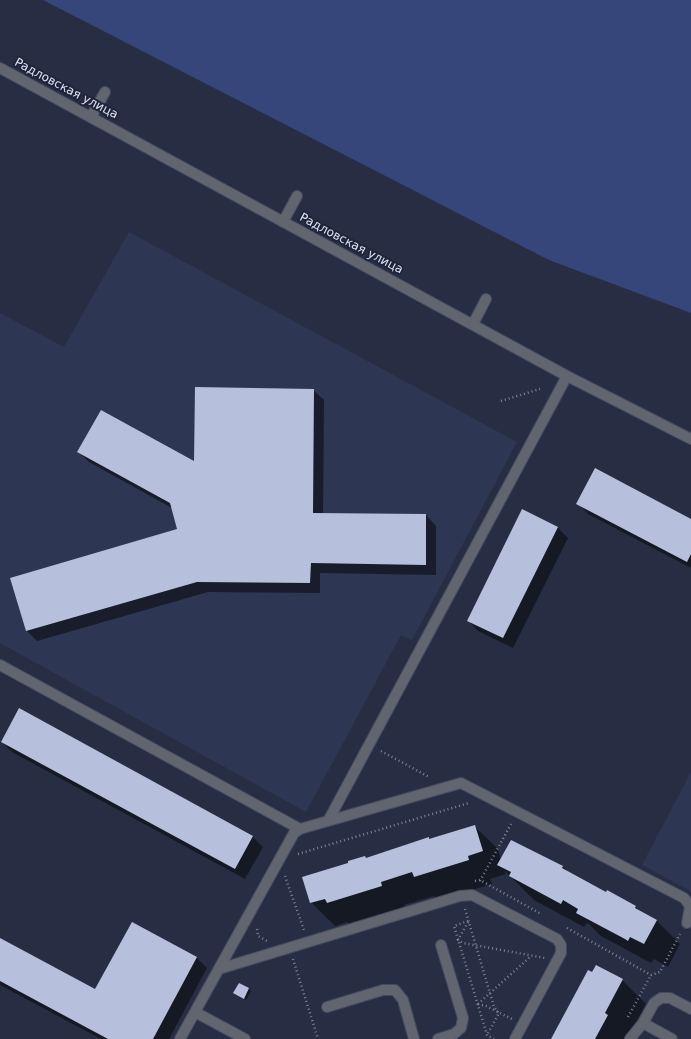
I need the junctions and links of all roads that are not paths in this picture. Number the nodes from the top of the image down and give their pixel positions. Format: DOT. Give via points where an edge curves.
graph roads {
  1 [pos="0,68"];
  2 [pos="105,92"];
  3 [pos="91,117"];
  4 [pos="297,196"];
  5 [pos="283,222"];
  6 [pos="486,299"];
  7 [pos="473,324"];
  8 [pos="567,376"];
  9 [pos="691,439"];
  10 [pos="0,665"];
  11 [pos="328,821"];
  12 [pos="300,829"];
  13 [pos="687,923"];
  14 [pos="441,945"];
  15 [pos="219,969"];
  16 [pos="327,1007"];
  17 [pos="691,1009"];
  18 [pos="195,1012"];
  19 [pos="643,1023"];
  20 [pos="180,1039"];
  21 [pos="245,1039"];
  22 [pos="414,1039"];
  23 [pos="438,1039"];
  24 [pos="514,1039"];
  25 [pos="630,1039"];
  26 [pos="672,1039"];
  1 -- 3 [label="street, Радловская улица"];
  2 -- 3 [label="street"];
  3 -- 5 [label="street, Радловская улица"];
  4 -- 5 [label="street"];
  5 -- 7 [label="street, Радловская улица"];
  6 -- 7 [label="street"];
  7 -- 8 [label="street, Радловская улица"];
  8 -- 9 [label="street, Радловская улица"];
  8 -- 11 [label="street"];
  10 -- 12 [label="street"];
  11 -- 12 [label="street"];
  11 -- 13 [label="street" via="461,783 684,898 690,906"];
  12 -- 15 [label="street" via="294,833"];
  14 -- 23 [label="street" via="463,1018 461,1028 454,1034"];
  15 -- 18 [label="street"];
  15 -- 24 [label="street" via="460,896 472,895 556,939 561,945 561,953"];
  16 -- 22 [label="street" via="383,990 395,990 403,1000"];
  17 -- 19 [label="street" via="670,998 661,998 654,1003"];
  18 -- 20 [label="street"];
  18 -- 21 [label="street"];
  19 -- 25 [label="street"];
  19 -- 26 [label="street"];
}
